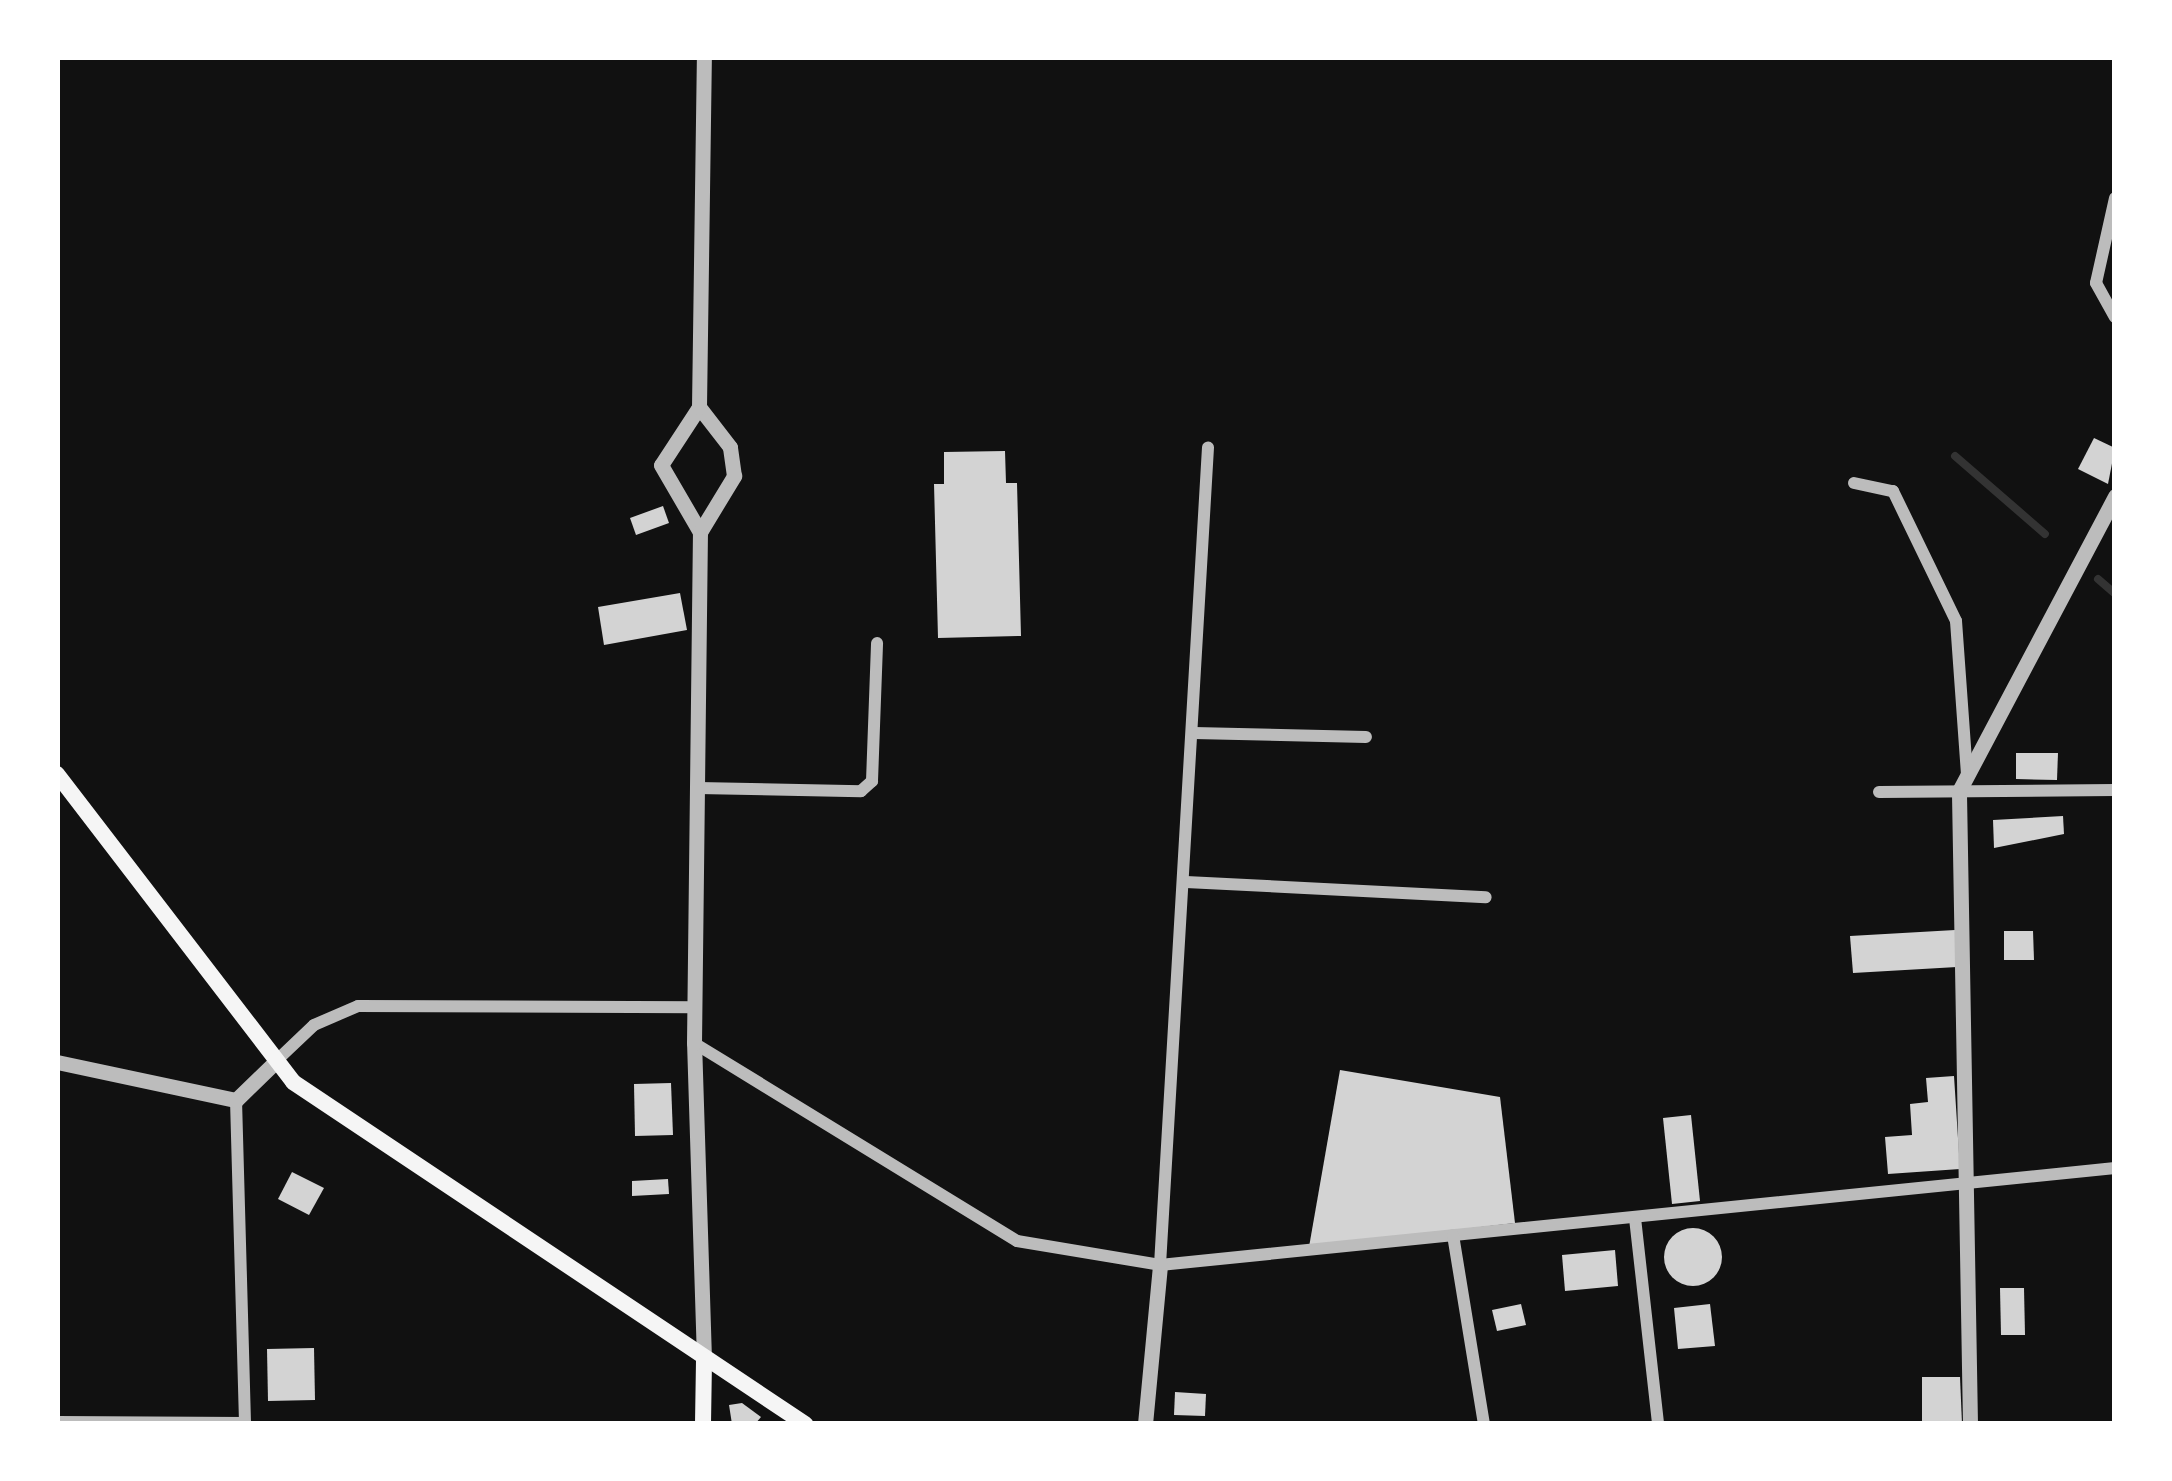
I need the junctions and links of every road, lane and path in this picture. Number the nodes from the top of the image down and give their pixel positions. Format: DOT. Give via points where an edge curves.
graph roads {
  1 [pos="704,57"];
  2 [pos="2115,198"];
  3 [pos="2115,317"];
  4 [pos="698,407"];
  5 [pos="1208,447"];
  6 [pos="1854,483"];
  7 [pos="2115,496"];
  8 [pos="704,526"];
  9 [pos="877,643"];
  10 [pos="1194,733"];
  11 [pos="1366,737"];
  12 [pos="57,774"];
  13 [pos="1964,784"];
  14 [pos="698,788"];
  15 [pos="2115,790"];
  16 [pos="1879,792"];
  17 [pos="1186,882"];
  18 [pos="1486,897"];
  19 [pos="695,1007"];
  20 [pos="694,1043"];
  21 [pos="57,1062"];
  22 [pos="274,1063"];
  23 [pos="236,1100"];
  24 [pos="2115,1168"];
  25 [pos="1966,1183"];
  26 [pos="1634,1218"];
  27 [pos="1454,1235"];
  28 [pos="1160,1265"];
  29 [pos="704,1359"];
  30 [pos="57,1422"];
  31 [pos="245,1424"];
  32 [pos="703,1424"];
  33 [pos="805,1424"];
  34 [pos="1145,1424"];
  35 [pos="1484,1424"];
  36 [pos="1658,1424"];
  37 [pos="1970,1424"];
  1 -- 4 [label="street"];
  2 -- 3 [label="street" via="2096,283"];
  4 -- 8 [label="street" via="734,461 730,491"];
  4 -- 8 [label="street" via="661,465 667,492"];
  5 -- 10 [label="street"];
  6 -- 13 [label="street" via="1893,491 1956,622"];
  7 -- 13 [label="street"];
  8 -- 14 [label="street"];
  9 -- 14 [label="street" via="872,781 861,791"];
  10 -- 11 [label="street"];
  10 -- 17 [label="street"];
  12 -- 22 [label="main road"];
  13 -- 15 [label="street"];
  13 -- 16 [label="street"];
  13 -- 25 [label="street"];
  14 -- 19 [label="street"];
  17 -- 18 [label="street"];
  17 -- 28 [label="street"];
  19 -- 20 [label="street"];
  19 -- 22 [label="street" via="358,1006 314,1025"];
  20 -- 28 [label="street" via="1017,1241"];
  20 -- 29 [label="street"];
  21 -- 23 [label="street"];
  22 -- 23 [label="street"];
  22 -- 29 [label="main road"];
  23 -- 31 [label="street"];
  24 -- 25 [label="street"];
  25 -- 26 [label="street"];
  25 -- 37 [label="street"];
  26 -- 27 [label="street"];
  26 -- 36 [label="street"];
  27 -- 28 [label="street"];
  27 -- 35 [label="street"];
  28 -- 34 [label="street"];
  29 -- 32 [label="main road"];
  29 -- 33 [label="main road"];
  30 -- 31 [label="street"];
}
